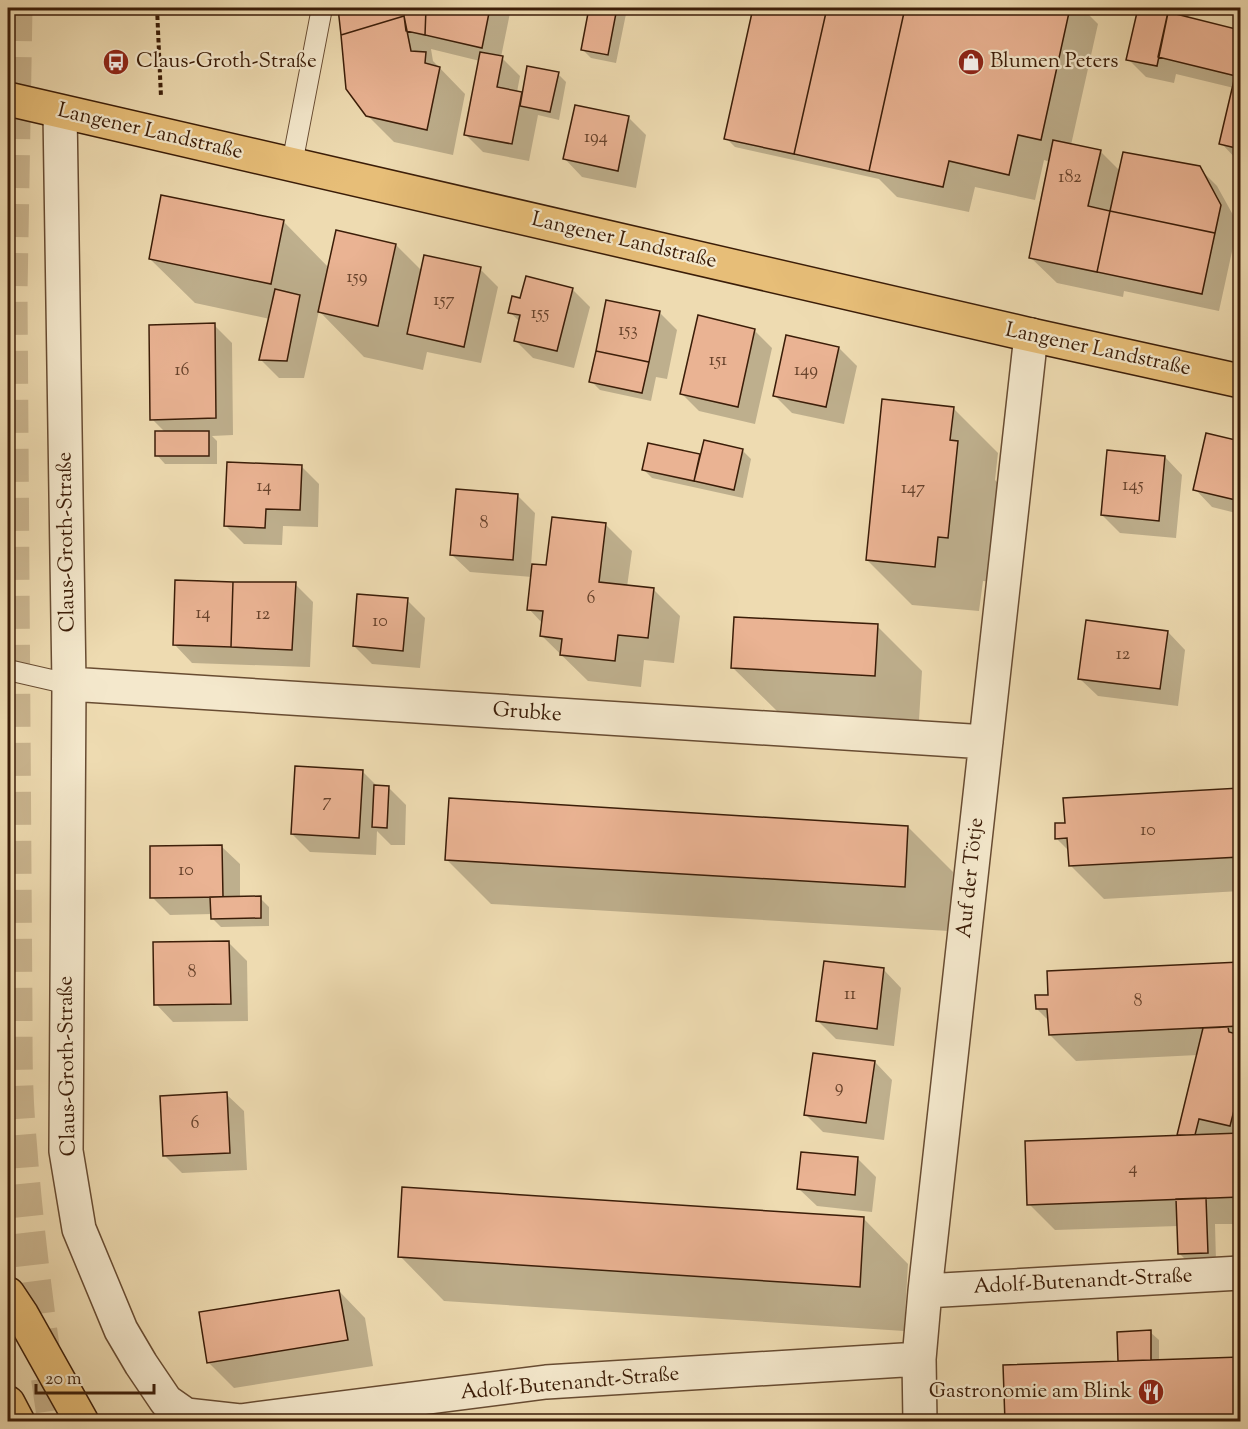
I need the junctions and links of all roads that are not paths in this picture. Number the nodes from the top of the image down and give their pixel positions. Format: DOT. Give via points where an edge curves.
graph roads {
  1 [pos="322,8"];
  2 [pos="8,99"];
  3 [pos="60,112"];
  4 [pos="292,164"];
  5 [pos="1031,335"];
  6 [pos="1240,381"];
  7 [pos="8,670"];
  8 [pos="69,684"];
  9 [pos="986,742"];
  10 [pos="1240,1273"];
  11 [pos="925,1291"];
  12 [pos="8,1294"];
  13 [pos="919,1359"];
  14 [pos="8,1403"];
  15 [pos="186,1415"];
  16 [pos="18,1422"];
  17 [pos="82,1422"];
  18 [pos="920,1422"];
  1 -- 4 [label="lane"];
  2 -- 3 [label="main road, Langener Landstraße"];
  3 -- 4 [label="main road, Langener Landstraße"];
  3 -- 8 [label="street, Claus-Groth-Straße"];
  4 -- 5 [label="main road, Langener Landstraße"];
  5 -- 6 [label="main road, Langener Landstraße"];
  5 -- 9 [label="street, Auf der Tötje"];
  7 -- 8 [label="lane"];
  8 -- 9 [label="street, Grubke"];
  8 -- 15 [label="street, Claus-Groth-Straße" via="66,1151 79,1229 121,1330 166,1401"];
  9 -- 11 [label="street, Auf der Tötje"];
  10 -- 11 [label="street, Adolf-Butenandt-Straße"];
  11 -- 13 [label="street, Auf der Tötje"];
  12 -- 17 [label="main road"];
  13 -- 15 [label="street, Adolf-Butenandt-Straße" via="546,1382 240,1421"];
  13 -- 18 [label="street, Auf der Tötje"];
  14 -- 16 [label="main road"];
}
